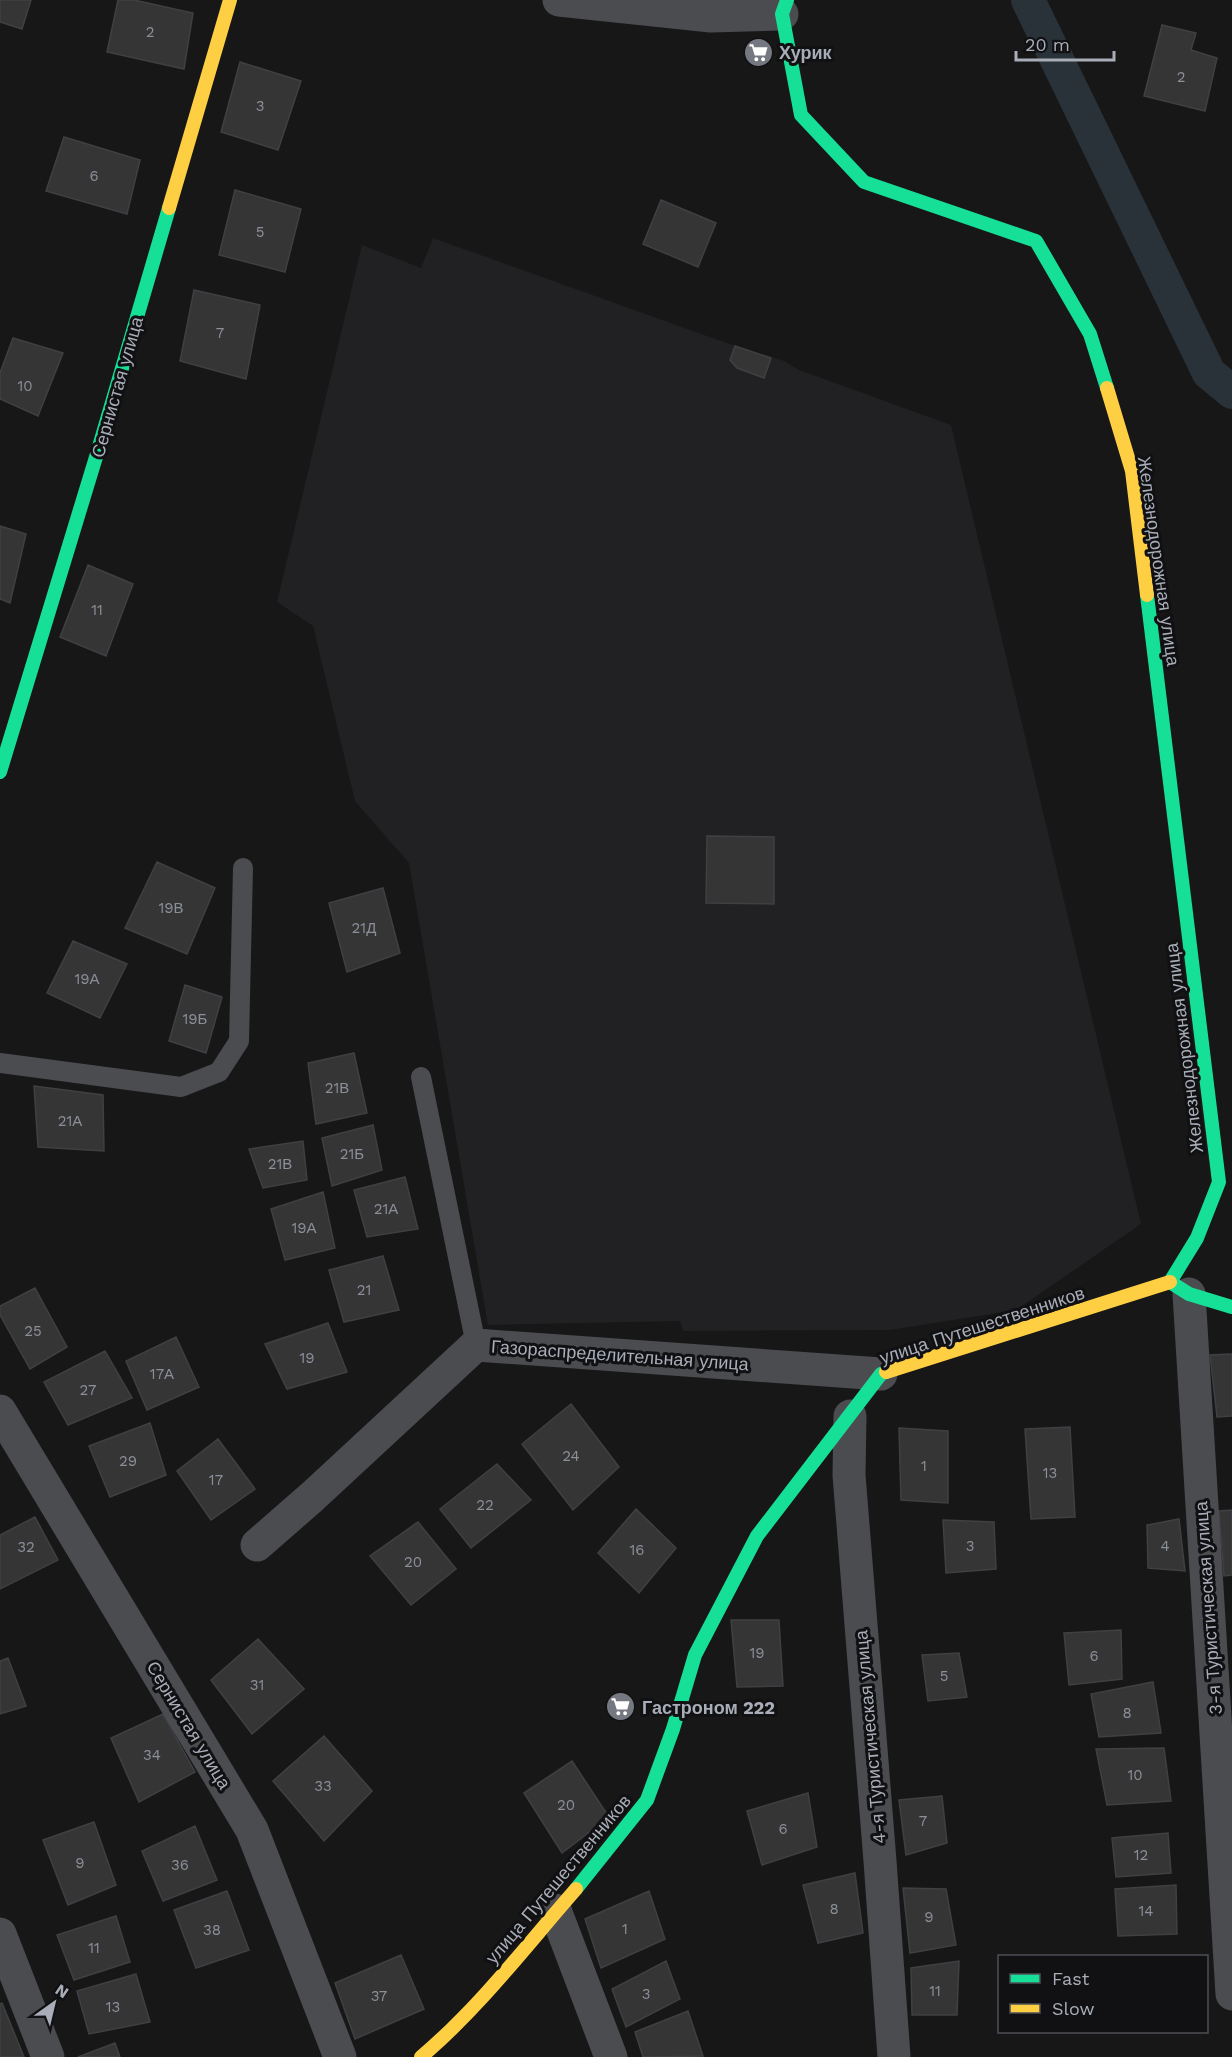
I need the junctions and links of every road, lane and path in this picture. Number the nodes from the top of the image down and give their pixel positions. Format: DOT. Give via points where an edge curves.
graph roads {
  1 [pos="230,0"];
  2 [pos="559,0"];
  3 [pos="785,7"];
  4 [pos="0,772"];
  5 [pos="243,868"];
  6 [pos="0,1063"];
  7 [pos="421,1077"];
  8 [pos="1180,1288"];
  9 [pos="1232,1307"];
  10 [pos="476,1345"];
  11 [pos="881,1374"];
  12 [pos="0,1411"];
  13 [pos="850,1416"];
  14 [pos="257,1545"];
  15 [pos="555,1910"];
  16 [pos="0,1934"];
  17 [pos="1232,1994"];
  18 [pos="48,2057"];
  19 [pos="340,2057"];
  20 [pos="421,2057"];
  21 [pos="611,2057"];
  22 [pos="894,2057"];
  1 -- 4 [label="street, Сернистая улица"];
  2 -- 3 [label="street" via="711,16"];
  3 -- 8 [label="street, Железнодорожная улица" via="801,115 864,182 1036,241 1090,334 1129,460 1219,1182"];
  5 -- 6 [label="lane" via="239,1041 219,1072 181,1087"];
  7 -- 10 [label="lane"];
  8 -- 9 [label="street"];
  8 -- 11 [label="street, улица Путешественников"];
  8 -- 17 [label="street, 3-я Туристическая улица"];
  10 -- 11 [label="street, Газораспределительная улица"];
  10 -- 14 [label="street, Газораспределительная улица"];
  11 -- 13 [label="street, улица Путешественников"];
  12 -- 19 [label="street, Сернистая улица" via="252,1830"];
  13 -- 15 [label="street, улица Путешественников" via="757,1536 695,1655 674,1729 647,1800"];
  13 -- 22 [label="street, 4-я Туристическая улица" via="849,1475"];
  15 -- 20 [label="street, улица Путешественников" via="502,1975"];
  15 -- 21 [label="street"];
  16 -- 18 [label="street"];
}
